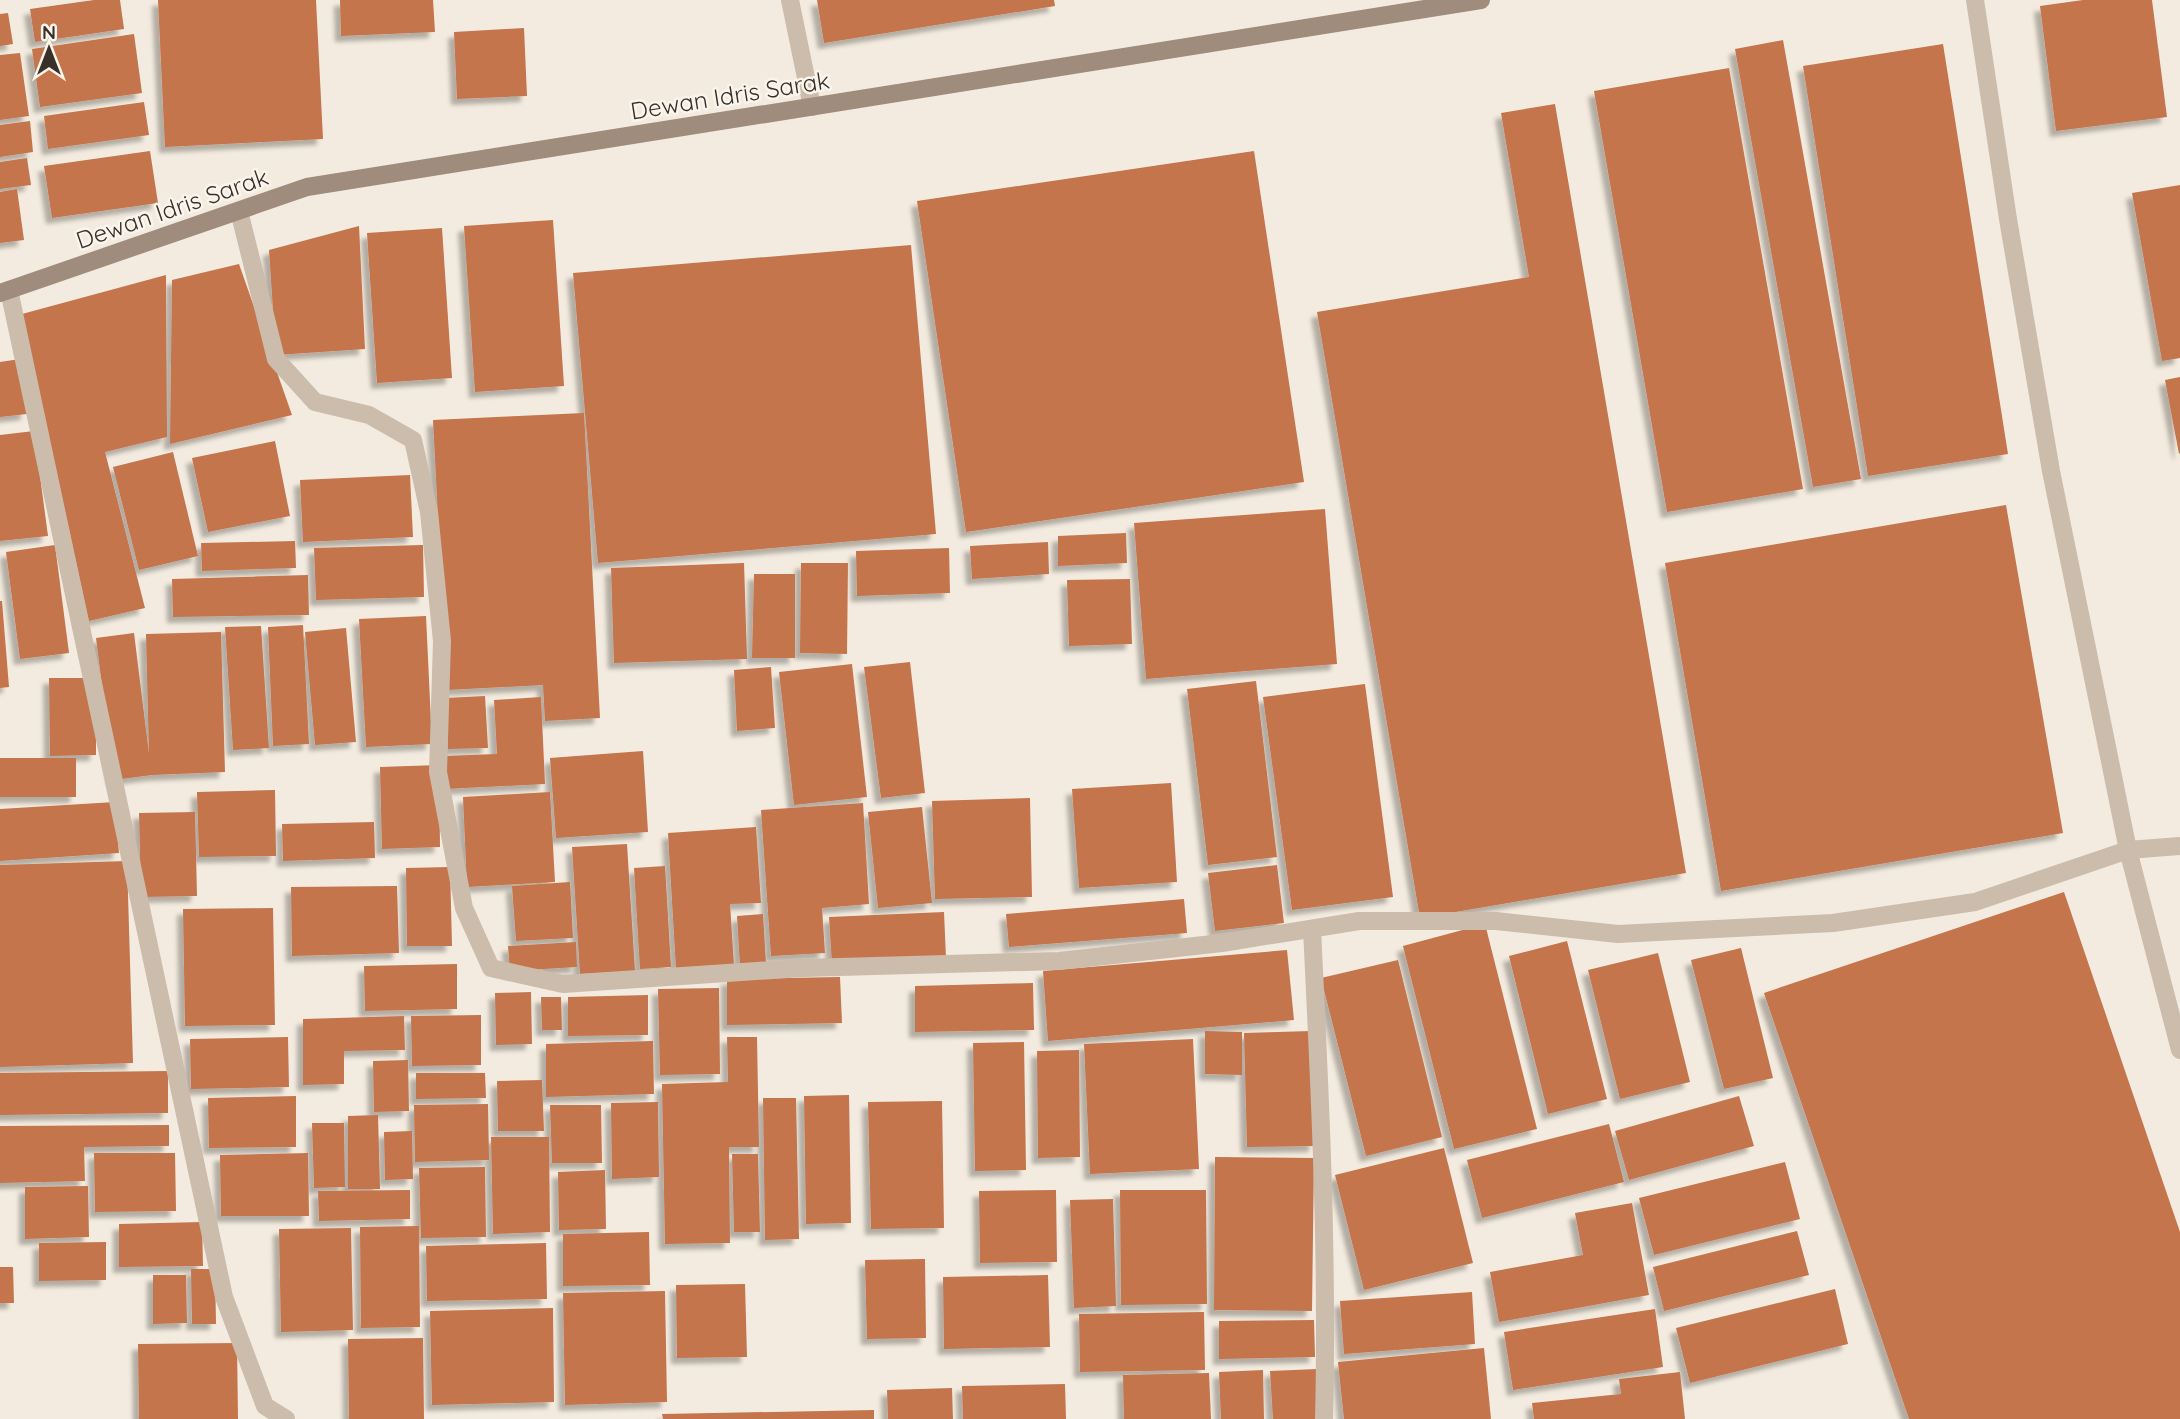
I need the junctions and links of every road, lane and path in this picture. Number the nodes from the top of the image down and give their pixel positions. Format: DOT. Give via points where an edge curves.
graph roads {
  1 [pos="790,0"];
  2 [pos="1481,0"];
  3 [pos="1975,0"];
  4 [pos="1415,5"];
  5 [pos="813,107"];
  6 [pos="239,211"];
  7 [pos="5,292"];
  8 [pos="2180,846"];
  9 [pos="2128,850"];
  10 [pos="1312,929"];
  11 [pos="2180,1050"];
  12 [pos="286,1419"];
  13 [pos="1324,1419"];
  1 -- 5 [label="street"];
  2 -- 4 [label="main road, Dewan Idris Sarak"];
  3 -- 9 [label="street" via="2051,471"];
  4 -- 5 [label="main road, Dewan Idris Sarak"];
  5 -- 6 [label="main road, Dewan Idris Sarak" via="307,187"];
  6 -- 7 [label="main road, Dewan Idris Sarak"];
  6 -- 10 [label="street" via="276,359 315,402 369,415 412,440 429,512 442,641 438,772 464,908 491,968 563,984 803,968 1059,961"];
  7 -- 12 [label="street" via="224,1297 265,1406"];
  8 -- 9 [label="street"];
  9 -- 10 [label="street" via="1975,902 1833,923 1618,934 1496,921 1359,921"];
  9 -- 11 [label="street"];
  10 -- 13 [label="street" via="1327,1315"];
}
